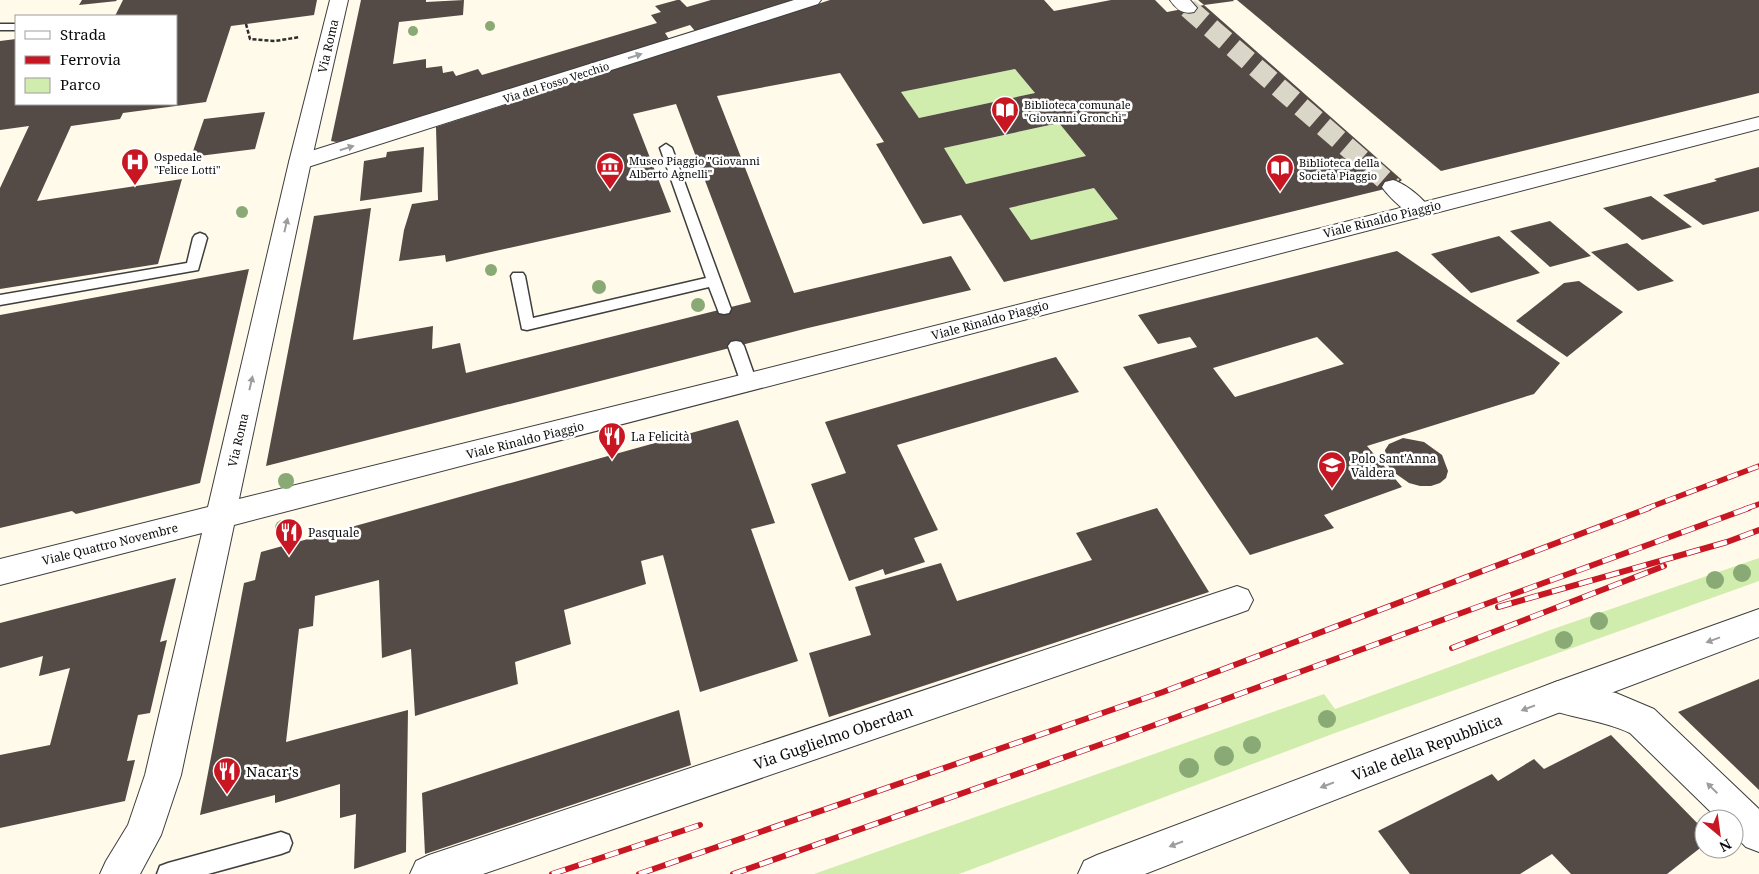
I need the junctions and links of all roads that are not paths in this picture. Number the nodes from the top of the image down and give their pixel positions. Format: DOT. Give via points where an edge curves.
graph roads {
  1 [pos="339,0"];
  2 [pos="812,0"];
  3 [pos="15,26"];
  4 [pos="0,27"];
  5 [pos="1759,123"];
  6 [pos="666,148"];
  7 [pos="300,162"];
  8 [pos="1394,187"];
  9 [pos="1419,209"];
  10 [pos="200,238"];
  11 [pos="518,276"];
  12 [pos="713,281"];
  13 [pos="0,300"];
  14 [pos="724,309"];
  15 [pos="736,346"];
  16 [pos="749,383"];
  17 [pos="221,516"];
  18 [pos="0,572"];
  19 [pos="1237,600"];
  20 [pos="1759,623"];
  21 [pos="1558,697"];
  22 [pos="1759,834"];
  23 [pos="281,843"];
  24 [pos="118,874"];
  25 [pos="168,874"];
  26 [pos="429,874"];
  27 [pos="1096,874"];
  1 -- 7 [label="street, Via Roma"];
  7 -- 2 [label="street, Via del Fosso Vecchio, one-way"];
  3 -- 4 [label="lane"];
  5 -- 9 [label="street, Viale Rinaldo Piaggio"];
  6 -- 12 [label="lane"];
  17 -- 7 [label="street, Via Roma, one-way"];
  8 -- 9 [label="street"];
  9 -- 16 [label="street, Viale Rinaldo Piaggio"];
  10 -- 13 [label="lane" via="193,267"];
  11 -- 12 [label="lane" via="527,325"];
  12 -- 14 [label="lane"];
  15 -- 16 [label="lane"];
  16 -- 17 [label="street, Viale Rinaldo Piaggio"];
  17 -- 18 [label="street, Viale Quattro Novembre"];
  17 -- 24 [label="street, Via Roma" via="160,784 142,834"];
  19 -- 26 [label="street, Via Guglielmo Oberdan"];
  20 -- 21 [label="street, Viale della Repubblica, one-way"];
  22 -- 21 [label="street, one-way" via="1642,721 1616,709"];
  21 -- 27 [label="street, Viale della Repubblica, one-way"];
  23 -- 25 [label="lane"];
}
